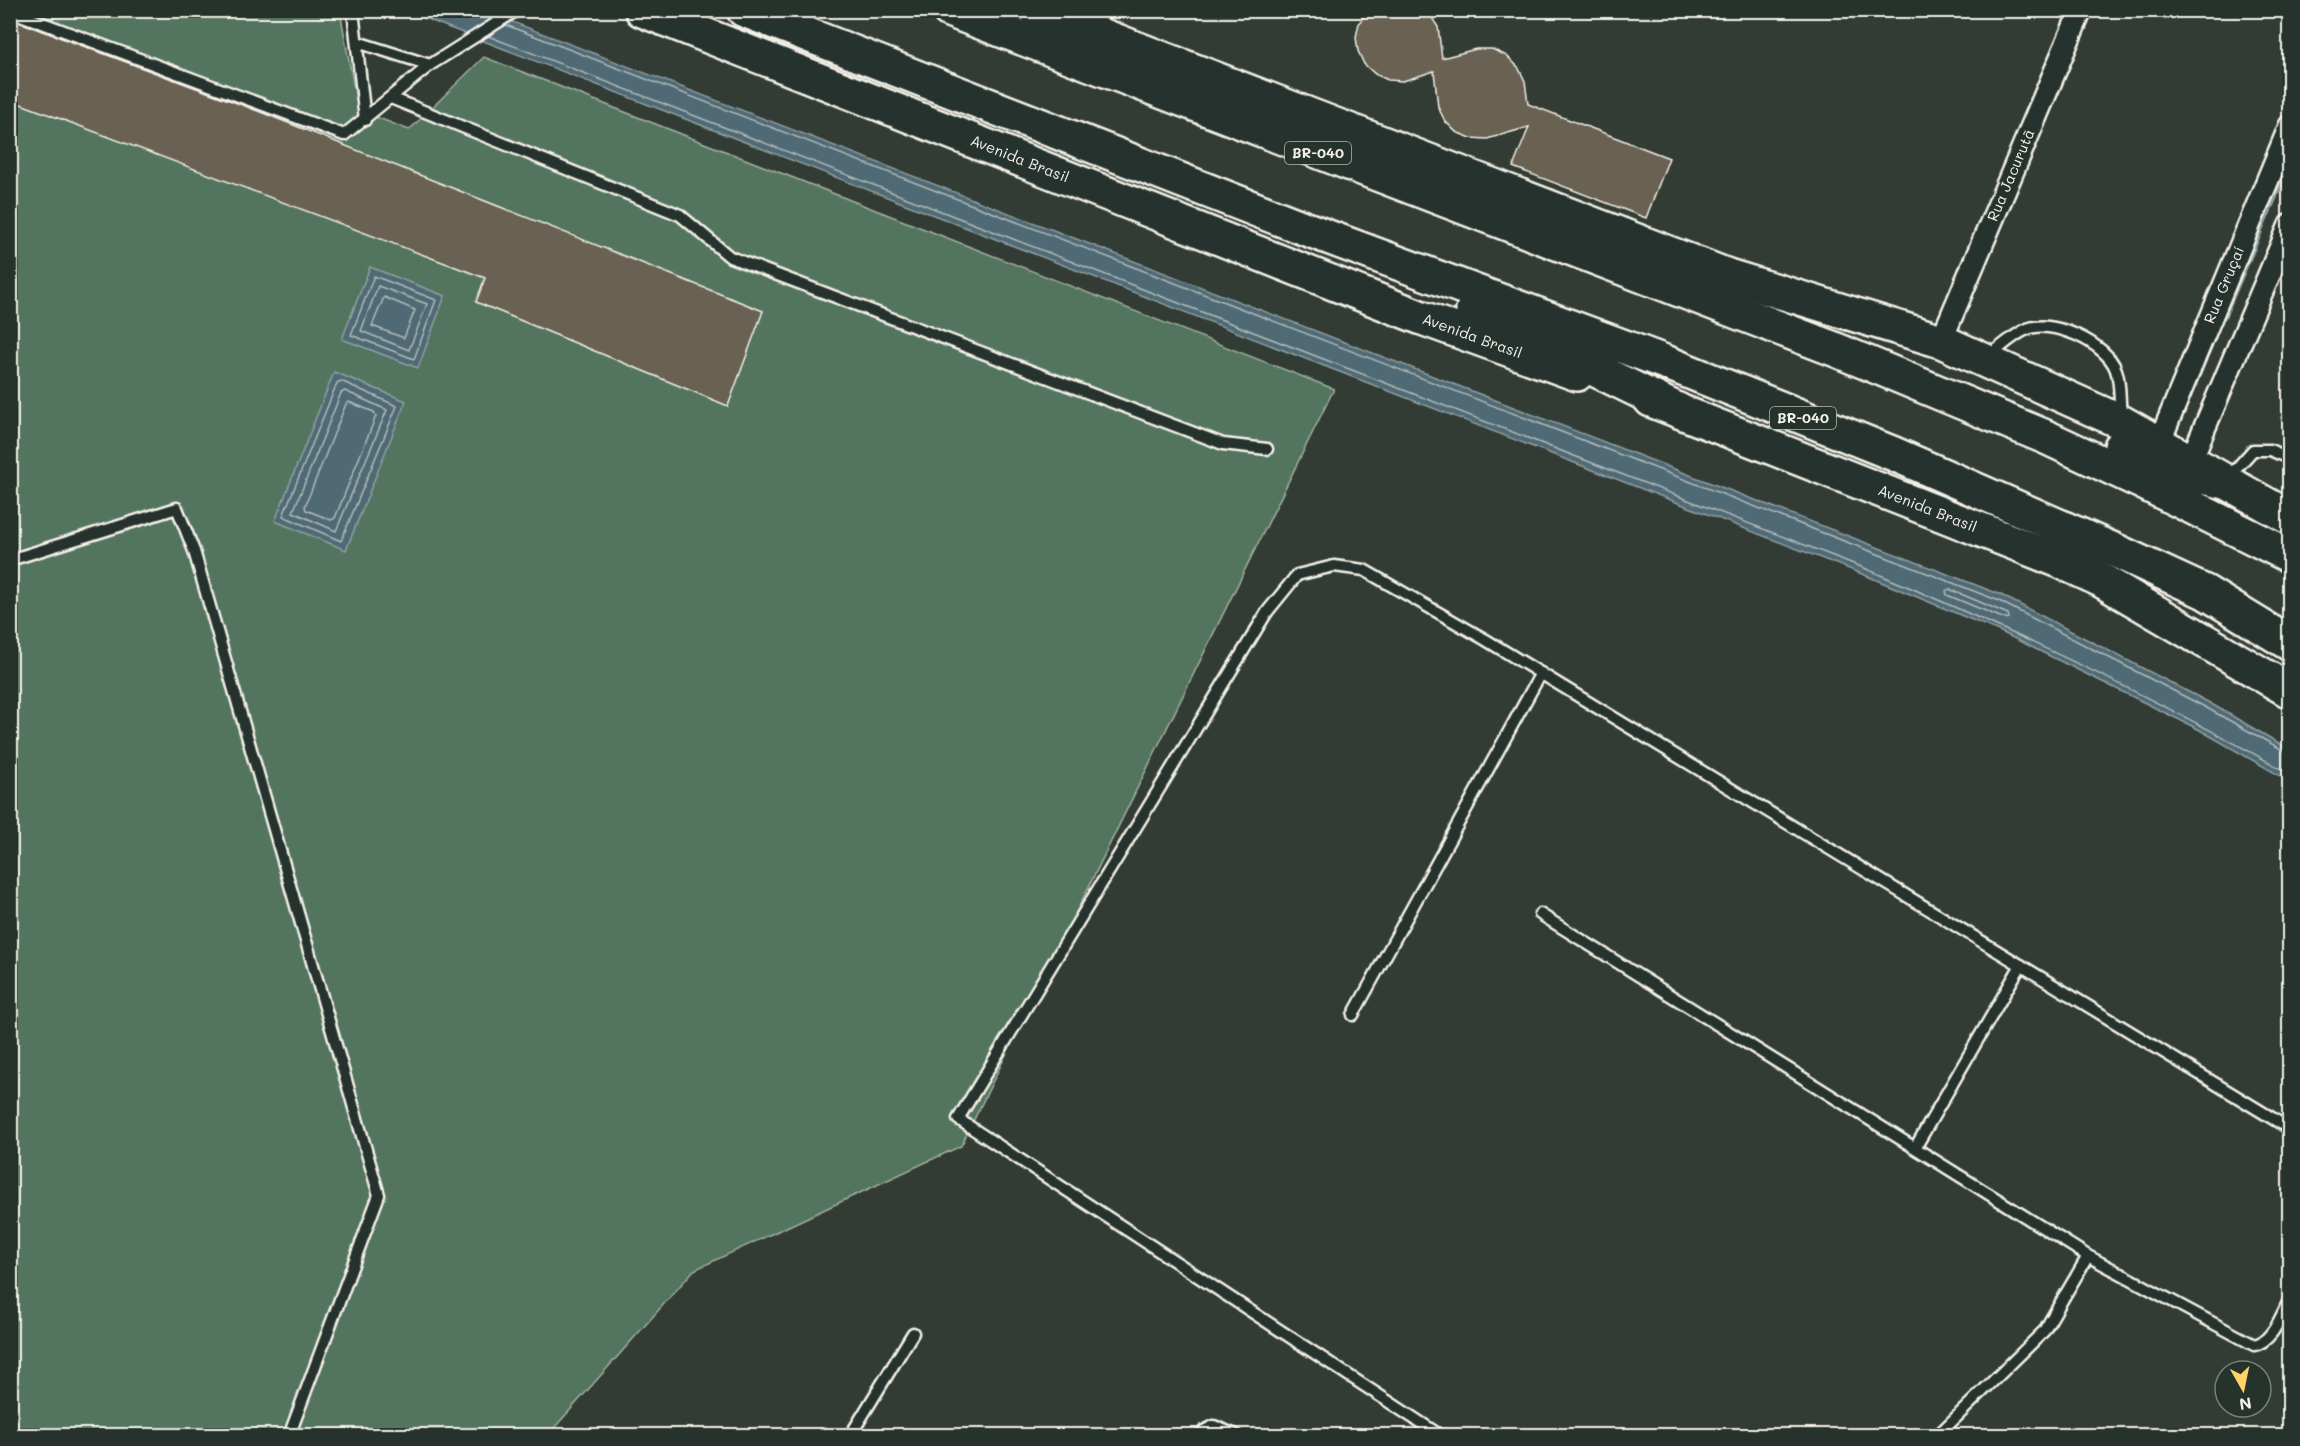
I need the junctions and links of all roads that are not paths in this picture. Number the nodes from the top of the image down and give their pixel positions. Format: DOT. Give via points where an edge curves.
graph roads {
  1 [pos="642,10"];
  2 [pos="744,10"];
  3 [pos="949,10"];
  4 [pos="1036,10"];
  5 [pos="2081,10"];
  6 [pos="10,11"];
  7 [pos="353,11"];
  8 [pos="519,11"];
  9 [pos="357,42"];
  10 [pos="430,65"];
  11 [pos="391,98"];
  12 [pos="365,120"];
  13 [pos="2289,126"];
  14 [pos="2289,225"];
  15 [pos="1301,227"];
  16 [pos="1687,295"];
  17 [pos="1941,341"];
  18 [pos="1985,359"];
  19 [pos="1678,410"];
  20 [pos="2121,422"];
  21 [pos="2158,443"];
  22 [pos="1267,449"];
  23 [pos="2289,459"];
  24 [pos="2191,460"];
  25 [pos="2225,482"];
  26 [pos="2289,518"];
  27 [pos="2289,556"];
  28 [pos="10,560"];
  29 [pos="2289,644"];
  30 [pos="1541,673"];
  31 [pos="2289,691"];
  32 [pos="1540,914"];
  33 [pos="2021,965"];
  34 [pos="1353,1015"];
  35 [pos="2289,1129"];
  36 [pos="1915,1148"];
  37 [pos="2088,1256"];
  38 [pos="2289,1299"];
  39 [pos="913,1333"];
  40 [pos="289,1436"];
  41 [pos="850,1436"];
  42 [pos="1201,1436"];
  43 [pos="1238,1436"];
  44 [pos="1442,1436"];
  45 [pos="1937,1436"];
  1 -- 19 [label="highway, Avenida Brasil" via="1422,318"];
  2 -- 15 [label="highway, BR-040"];
  3 -- 16 [label="highway, BR-040"];
  4 -- 17 [label="highway" via="1728,276"];
  5 -- 17 [label="street, Rua Jacurutã"];
  6 -- 12 [label="lane" via="344,135"];
  7 -- 9 [label="lane"];
  8 -- 10 [label="lane"];
  9 -- 10 [label="lane"];
  9 -- 12 [label="lane"];
  10 -- 11 [label="lane"];
  11 -- 12 [label="lane"];
  11 -- 22 [label="lane" via="681,215 729,257 1223,444"];
  13 -- 21 [label="street, Rua Gruçaí"];
  14 -- 24 [label="street"];
  15 -- 19 [label="highway"];
  15 -- 29 [label="highway, BR-040" via="1665,362 1894,454 2205,592"];
  16 -- 25 [label="highway" via="1771,312 2023,405 2175,471"];
  16 -- 27 [label="highway, BR-040" via="1834,349 2048,438"];
  17 -- 18 [label="highway"];
  18 -- 20 [label="highway"];
  18 -- 20 [label="lane" via="2026,328 2059,328 2084,338 2105,354 2116,369"];
  19 -- 31 [label="highway, Avenida Brasil" via="2061,561 2101,580"];
  20 -- 21 [label="highway"];
  21 -- 24 [label="highway"];
  23 -- 25 [label="lane" via="2270,450 2253,450"];
  24 -- 25 [label="highway"];
  25 -- 26 [label="highway"];
  28 -- 40 [label="lane" via="177,508 194,550 379,1195"];
  30 -- 33 [label="lane"];
  30 -- 34 [label="lane"];
  30 -- 44 [label="lane" via="1364,570 1334,566 1297,575 1267,612 958,1119"];
  32 -- 36 [label="lane"];
  33 -- 35 [label="lane"];
  33 -- 36 [label="lane"];
  36 -- 37 [label="lane"];
  37 -- 38 [label="lane" via="2254,1345 2263,1344 2268,1338"];
  37 -- 45 [label="lane" via="2044,1331"];
  39 -- 41 [label="lane"];
  42 -- 43 [label="lane" via="1214,1426"];
}
